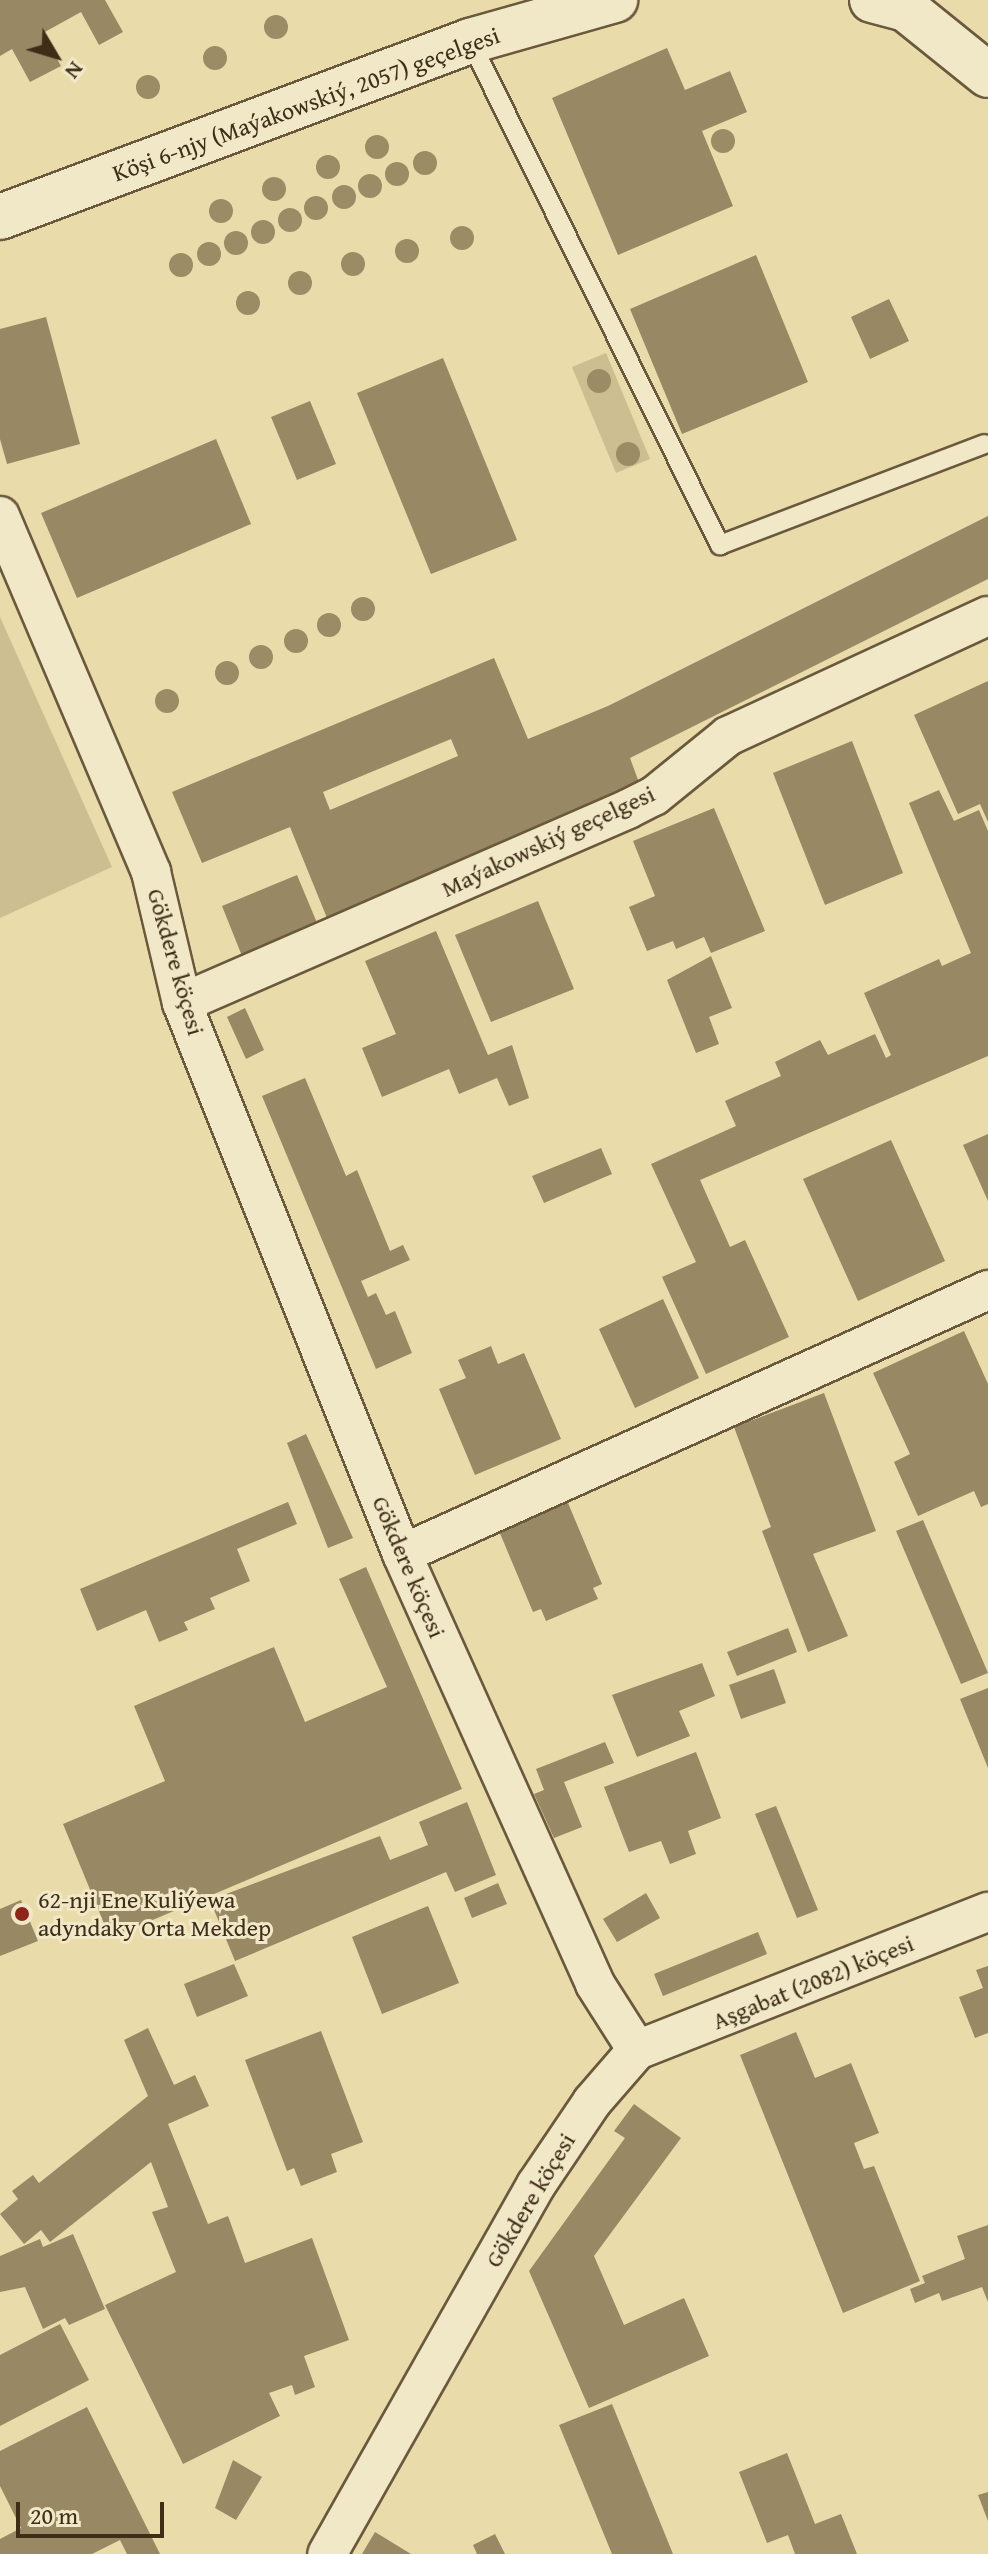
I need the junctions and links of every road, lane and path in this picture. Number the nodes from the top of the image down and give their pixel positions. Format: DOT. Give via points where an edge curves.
graph roads {
  1 [pos="615,0"];
  2 [pos="889,5"];
  3 [pos="470,41"];
  4 [pos="988,75"];
  5 [pos="0,217"];
  6 [pos="984,444"];
  7 [pos="0,516"];
  8 [pos="988,616"];
  9 [pos="182,1003"];
  10 [pos="988,1290"];
  11 [pos="402,1554"];
  12 [pos="988,1912"];
  13 [pos="637,2050"];
  14 [pos="327,2554"];
  1 -- 3 [label="street, Köşi 6-njy (Maýakowskiý, 2057) geçelgesi"];
  2 -- 4 [label="street"];
  3 -- 5 [label="street, Köşi 6-njy (Maýakowskiý, 2057) geçelgesi"];
  3 -- 6 [label="lane" via="720,545"];
  7 -- 9 [label="street, Gökdere köçesi" via="151,872"];
  8 -- 9 [label="street, Maýakowskiý geçelgesi" via="728,736 654,796 628,809"];
  9 -- 11 [label="street, Gökdere köçesi"];
  10 -- 11 [label="street"];
  11 -- 13 [label="street, Gökdere köçesi" via="595,1984"];
  12 -- 13 [label="street, Aşgabat (2082) köçesi"];
  13 -- 14 [label="street, Gökdere köçesi" via="592,2102 536,2185"];
}
